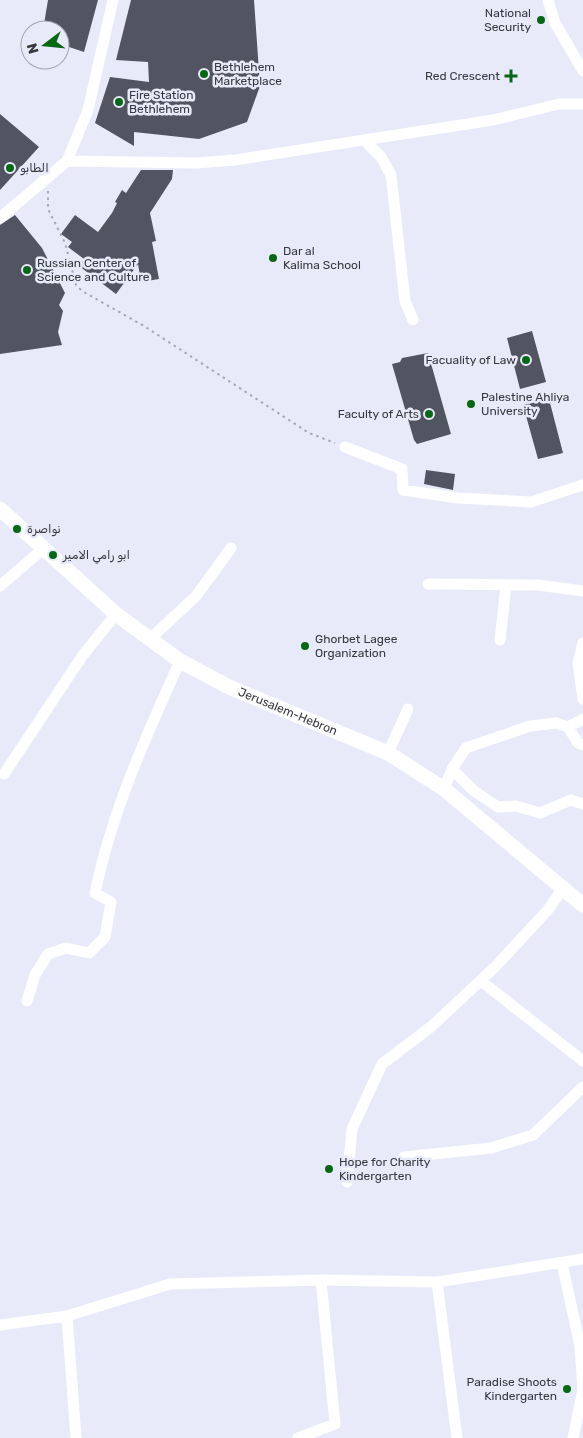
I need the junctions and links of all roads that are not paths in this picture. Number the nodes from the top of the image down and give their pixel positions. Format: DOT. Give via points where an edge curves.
graph roads {
  1 [pos="113,0"];
  2 [pos="548,0"];
  3 [pos="583,71"];
  4 [pos="583,104"];
  5 [pos="364,140"];
  6 [pos="67,161"];
  7 [pos="0,218"];
  8 [pos="413,320"];
  9 [pos="345,447"];
  10 [pos="583,485"];
  11 [pos="0,509"];
  12 [pos="44,548"];
  13 [pos="231,548"];
  14 [pos="428,584"];
  15 [pos="506,585"];
  16 [pos="0,586"];
  17 [pos="583,591"];
  18 [pos="116,614"];
  19 [pos="150,639"];
  20 [pos="500,640"];
  21 [pos="583,643"];
  22 [pos="180,661"];
  23 [pos="583,699"];
  24 [pos="408,709"];
  25 [pos="583,719"];
  26 [pos="568,727"];
  27 [pos="583,745"];
  28 [pos="388,753"];
  29 [pos="452,770"];
  30 [pos="4,774"];
  31 [pos="444,789"];
  32 [pos="583,804"];
  33 [pos="564,887"];
  34 [pos="583,905"];
  35 [pos="482,981"];
  36 [pos="27,1001"];
  37 [pos="583,1061"];
  38 [pos="583,1087"];
  39 [pos="404,1157"];
  40 [pos="347,1182"];
  41 [pos="583,1259"];
  42 [pos="562,1263"];
  43 [pos="321,1280"];
  44 [pos="438,1282"];
  45 [pos="67,1316"];
  46 [pos="0,1325"];
  47 [pos="76,1438"];
  48 [pos="298,1438"];
  49 [pos="457,1438"];
  50 [pos="573,1438"];
  1 -- 6 [label="street" via="88,110"];
  2 -- 3 [label="street" via="555,23"];
  4 -- 5 [label="street" via="560,104 493,120"];
  5 -- 6 [label="street" via="196,163"];
  5 -- 8 [label="street" via="381,156 391,175 405,301"];
  6 -- 7 [label="street"];
  9 -- 10 [label="street" via="402,469 403,490 449,497 531,502"];
  11 -- 12 [label="main road, Jerusalem-Hebron"];
  12 -- 16 [label="street"];
  12 -- 18 [label="main road, Jerusalem-Hebron"];
  13 -- 19 [label="street" via="196,596"];
  14 -- 15 [label="street"];
  15 -- 17 [label="street"];
  15 -- 20 [label="street"];
  18 -- 19 [label="main road, Jerusalem-Hebron"];
  18 -- 30 [label="street" via="83,655"];
  19 -- 22 [label="main road, Jerusalem-Hebron"];
  21 -- 23 [label="street" via="578,663"];
  22 -- 28 [label="main road, Jerusalem-Hebron" via="229,687"];
  22 -- 36 [label="street" via="136,757 102,856 95,892 111,902 106,937 90,953 66,948 48,954 35,975"];
  24 -- 28 [label="street"];
  25 -- 26 [label="street"];
  26 -- 27 [label="street" via="578,743"];
  26 -- 29 [label="street" via="556,723 530,726 466,748"];
  28 -- 31 [label="main road, Jerusalem-Hebron"];
  29 -- 31 [label="street"];
  29 -- 32 [label="street" via="474,791 498,807 516,806 540,813 571,800"];
  31 -- 33 [label="main road, Jerusalem-Hebron"];
  33 -- 34 [label="main road, Jerusalem-Hebron"];
  33 -- 35 [label="street" via="547,911"];
  35 -- 37 [label="street"];
  35 -- 40 [label="street" via="432,1026 382,1064 352,1129"];
  38 -- 39 [label="street" via="533,1135 491,1148"];
  41 -- 42 [label="street"];
  42 -- 44 [label="street"];
  42 -- 50 [label="street" via="580,1346 583,1389"];
  43 -- 44 [label="street"];
  43 -- 45 [label="street" via="170,1284"];
  43 -- 48 [label="street" via="335,1424"];
  44 -- 49 [label="street"];
  45 -- 46 [label="street"];
  45 -- 47 [label="street"];
}
